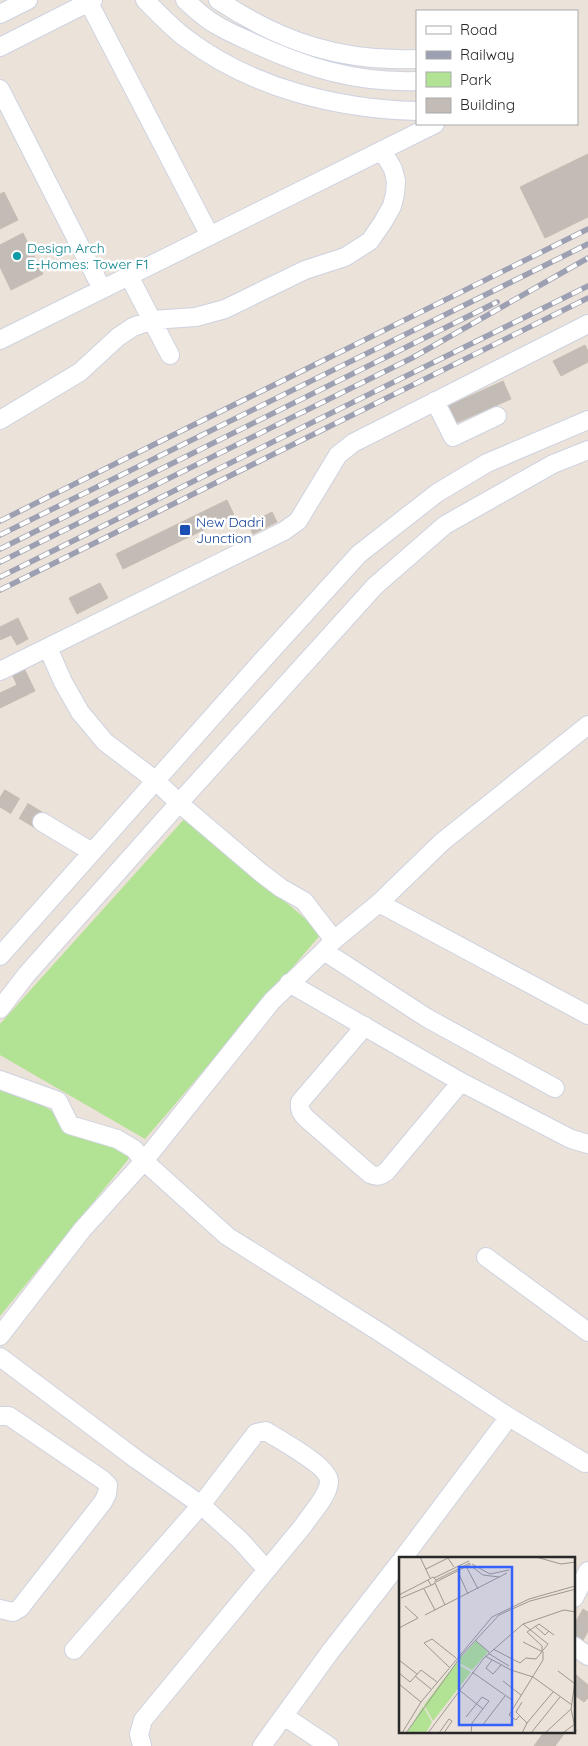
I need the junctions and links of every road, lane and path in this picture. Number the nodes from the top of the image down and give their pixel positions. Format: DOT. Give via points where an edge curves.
graph roads {
  1 [pos="28,0"];
  2 [pos="145,0"];
  3 [pos="185,0"];
  4 [pos="218,0"];
  5 [pos="91,1"];
  6 [pos="0,14"];
  7 [pos="0,47"];
  8 [pos="416,59"];
  9 [pos="416,81"];
  10 [pos="0,89"];
  11 [pos="416,111"];
  12 [pos="433,125"];
  13 [pos="382,150"];
  14 [pos="210,236"];
  15 [pos="129,276"];
  16 [pos="102,290"];
  17 [pos="152,320"];
  18 [pos="588,324"];
  19 [pos="0,340"];
  20 [pos="170,355"];
  21 [pos="435,401"];
  22 [pos="497,416"];
  23 [pos="0,420"];
  24 [pos="588,420"];
  25 [pos="588,450"];
  26 [pos="48,648"];
  27 [pos="0,671"];
  28 [pos="588,725"];
  29 [pos="155,780"];
  30 [pos="179,803"];
  31 [pos="42,822"];
  32 [pos="92,852"];
  33 [pos="380,903"];
  34 [pos="329,946"];
  35 [pos="0,956"];
  36 [pos="289,983"];
  37 [pos="0,1009"];
  38 [pos="588,1015"];
  39 [pos="365,1026"];
  40 [pos="0,1080"];
  41 [pos="461,1082"];
  42 [pos="555,1088"];
  43 [pos="588,1144"];
  44 [pos="144,1161"];
  45 [pos="486,1256"];
  46 [pos="588,1332"];
  47 [pos="0,1336"];
  48 [pos="0,1357"];
  49 [pos="0,1416"];
  50 [pos="509,1418"];
  51 [pos="585,1463"];
  52 [pos="201,1505"];
  53 [pos="404,1557"];
  54 [pos="399,1563"];
  55 [pos="266,1569"];
  56 [pos="588,1572"];
  57 [pos="576,1594"];
  58 [pos="0,1609"];
  59 [pos="576,1647"];
  60 [pos="74,1650"];
  61 [pos="588,1656"];
  62 [pos="284,1716"];
  63 [pos="142,1746"];
  64 [pos="262,1746"];
  65 [pos="329,1746"];
  1 -- 6 [label="street"];
  2 -- 11 [label="street" via="186,39 262,81 345,104"];
  3 -- 9 [label="street" via="224,30 310,67 378,80"];
  4 -- 8 [label="street" via="293,40 339,54"];
  5 -- 7 [label="street"];
  5 -- 14 [label="street"];
  10 -- 16 [label="street"];
  12 -- 13 [label="street"];
  13 -- 14 [label="street"];
  13 -- 17 [label="street" via="393,169 395,194 392,206 370,241 345,257 305,270 226,309 196,317"];
  14 -- 15 [label="street"];
  15 -- 16 [label="street"];
  15 -- 17 [label="street"];
  16 -- 19 [label="street"];
  17 -- 20 [label="street"];
  17 -- 23 [label="street" via="118,337 80,372"];
  18 -- 21 [label="street"];
  21 -- 22 [label="street" via="453,437"];
  21 -- 26 [label="street" via="353,443 338,455 298,521 284,530"];
  24 -- 29 [label="street" via="487,463 437,492 359,554"];
  25 -- 30 [label="street" via="554,464 445,525 375,586"];
  26 -- 27 [label="street"];
  26 -- 29 [label="street" via="80,712 105,742"];
  28 -- 33 [label="street" via="442,842"];
  29 -- 30 [label="street"];
  29 -- 32 [label="street"];
  30 -- 34 [label="street" via="260,872 304,901"];
  30 -- 37 [label="street" via="33,967"];
  31 -- 32 [label="street"];
  32 -- 35 [label="street"];
  33 -- 34 [label="street"];
  33 -- 38 [label="street"];
  34 -- 36 [label="street"];
  34 -- 42 [label="street" via="427,1018"];
  36 -- 39 [label="street"];
  36 -- 44 [label="street"];
  39 -- 41 [label="street"];
  39 -- 41 [label="street" via="300,1102 299,1108 370,1174 380,1176 386,1172"];
  40 -- 44 [label="street" via="58,1101 70,1125 117,1139 134,1149"];
  41 -- 43 [label="street" via="571,1140"];
  44 -- 47 [label="street" via="82,1230"];
  44 -- 50 [label="street" via="227,1236"];
  45 -- 46 [label="street"];
  48 -- 52 [label="street"];
  49 -- 58 [label="street" via="10,1416 108,1485 103,1502 20,1608 13,1612"];
  50 -- 51 [label="street"];
  50 -- 53 [label="street"];
  52 -- 55 [label="street"];
  52 -- 55 [label="street" via="261,1431 271,1434 323,1469 329,1479 321,1501"];
  52 -- 60 [label="street"];
  54 -- 62 [label="street"];
  55 -- 63 [label="street" via="143,1720 139,1734"];
  56 -- 57 [label="street"];
  59 -- 61 [label="street"];
  62 -- 64 [label="street"];
  62 -- 65 [label="street"];
}
